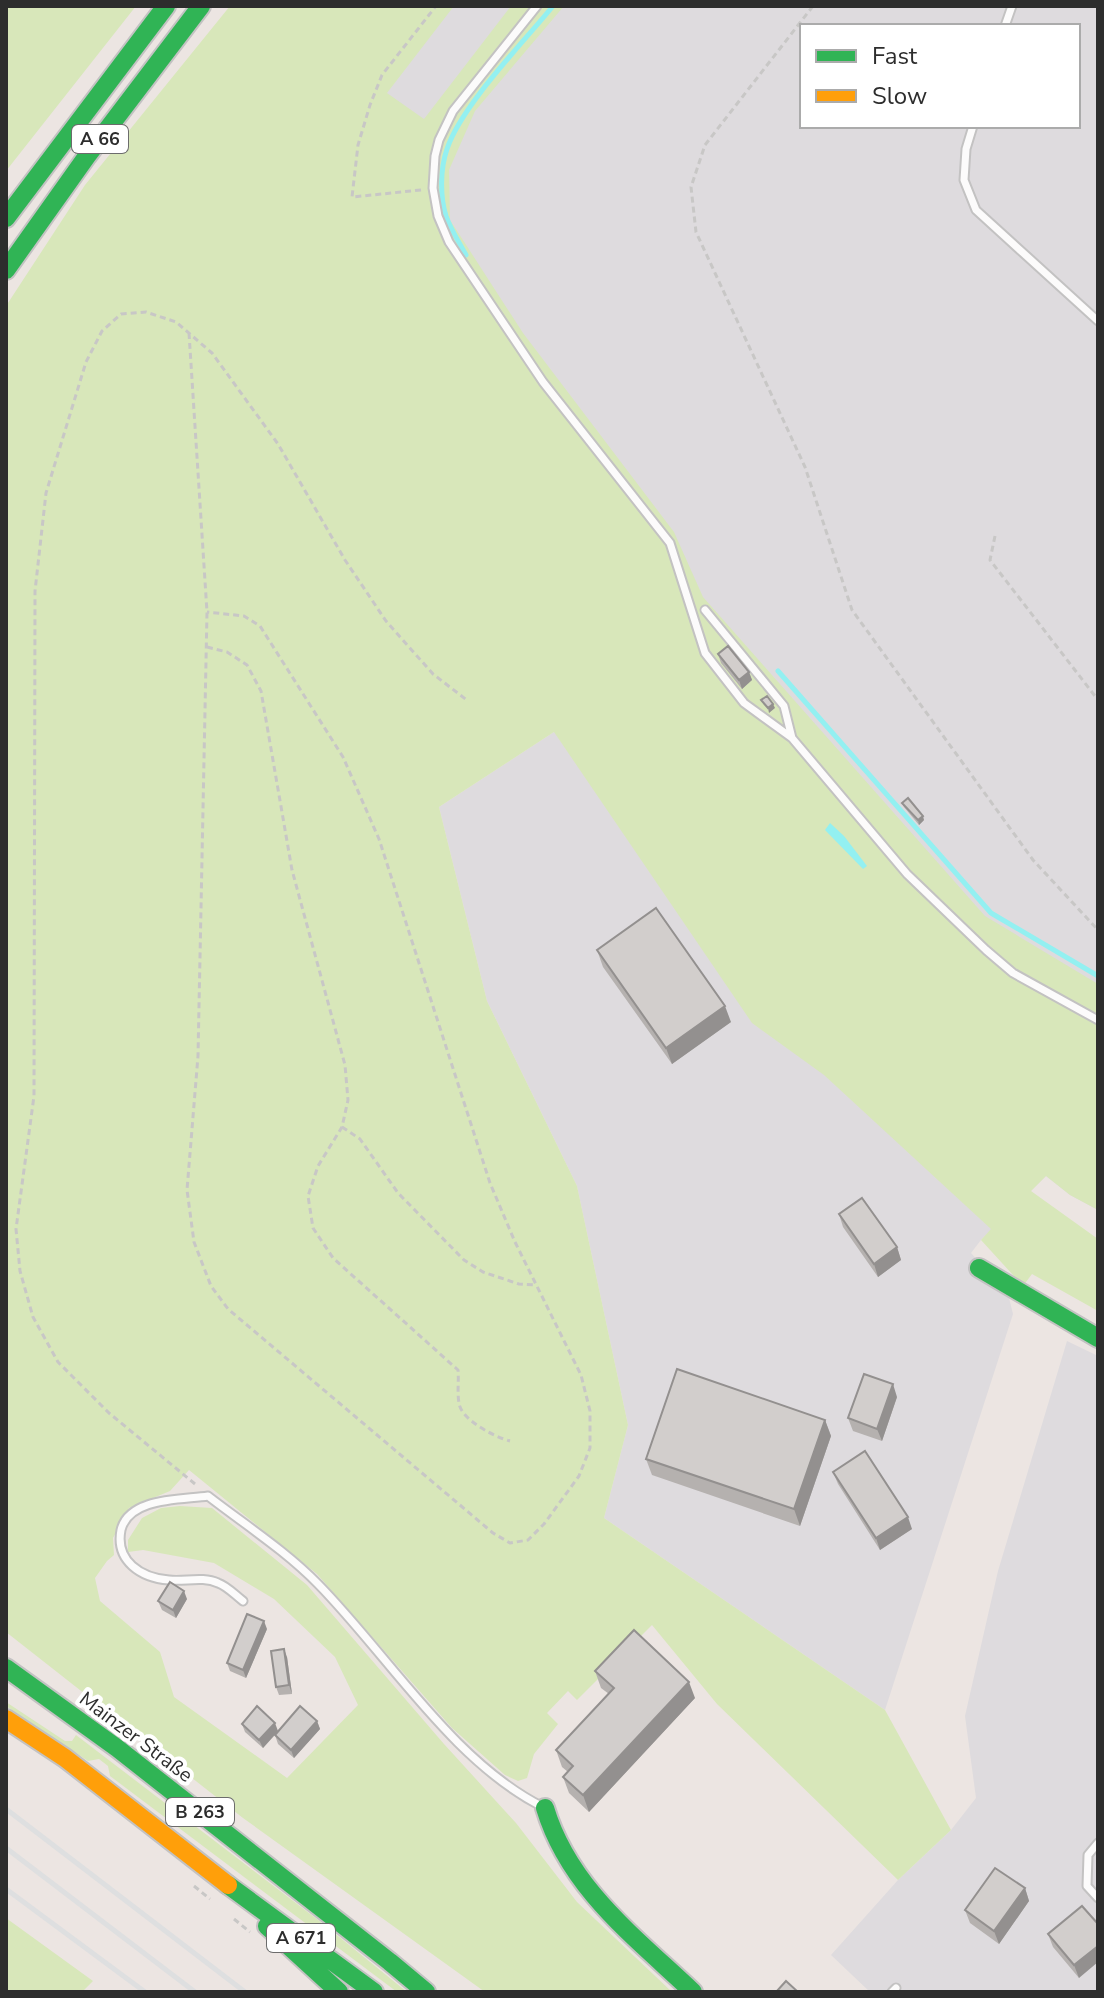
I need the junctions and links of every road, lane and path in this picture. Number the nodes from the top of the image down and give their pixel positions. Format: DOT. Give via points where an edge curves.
graph roads {
  1 [pos="166,6"];
  2 [pos="201,6"];
  3 [pos="436,6"];
  4 [pos="537,6"];
  5 [pos="813,6"];
  6 [pos="972,128"];
  7 [pos="63,139"];
  8 [pos="433,188"];
  9 [pos="6,191"];
  10 [pos="6,218"];
  11 [pos="6,270"];
  12 [pos="1098,321"];
  13 [pos="189,333"];
  14 [pos="995,536"];
  15 [pos="705,610"];
  16 [pos="207,612"];
  17 [pos="207,647"];
  18 [pos="1098,700"];
  19 [pos="468,701"];
  20 [pos="792,738"];
  21 [pos="1098,930"];
  22 [pos="1098,1020"];
  23 [pos="342,1127"];
  24 [pos="979,1268"];
  25 [pos="536,1285"];
  26 [pos="1098,1338"];
  27 [pos="510,1441"];
  28 [pos="208,1496"];
  29 [pos="243,1601"];
  30 [pos="6,1668"];
  31 [pos="6,1719"];
  32 [pos="545,1808"];
  33 [pos="1098,1843"];
  34 [pos="228,1885"];
  35 [pos="1098,1898"];
  36 [pos="390,1962"];
  37 [pos="339,1992"];
  38 [pos="374,1992"];
  39 [pos="426,1992"];
  40 [pos="444,1992"];
  41 [pos="693,1992"];
  1 -- 7 [label="main road, A 66"];
  2 -- 11 [label="main road, A 66"];
  3 -- 8 [label="path" via="382,75 358,145 352,197"];
  4 -- 8 [label="lane" via="449,118 435,156"];
  5 -- 21 [label="path" via="705,145 691,187 696,232 805,467 852,610 1033,860"];
  6 -- 12 [label="lane" via="964,180 976,210"];
  7 -- 9 [label="main road"];
  7 -- 10 [label="main road, A 66"];
  8 -- 20 [label="lane" via="449,242 506,329 670,543 705,653 744,703"];
  13 -- 16 [label="path"];
  13 -- 19 [label="path" via="212,353 278,444 386,621 433,674"];
  13 -- 28 [label="path" via="176,322 146,312 121,314 102,331 86,362 46,493 35,591 34,1096 16,1229 20,1271 33,1317 58,1362 109,1413"];
  14 -- 18 [label="path" via="990,560"];
  15 -- 20 [label="lane" via="784,706"];
  16 -- 17 [label="path"];
  16 -- 25 [label="path" via="244,616 260,626 343,757 379,839 490,1183"];
  17 -- 23 [label="path" via="247,665 261,691 292,870 345,1065 348,1100"];
  17 -- 25 [label="path" via="198,1056 187,1190 194,1242 211,1286 228,1309 510,1543 528,1540 544,1524 579,1476 590,1448 590,1411 581,1375"];
  20 -- 22 [label="lane" via="959,927 1013,973"];
  23 -- 25 [label="path" via="360,1139 398,1193 464,1260 483,1272"];
  23 -- 27 [label="path" via="318,1166 308,1196 313,1228 333,1258 458,1370 463,1414 494,1437"];
  24 -- 26 [label="main road"];
  28 -- 29 [label="lane" via="168,1499 133,1512 123,1523 121,1550 135,1570 167,1580 218,1582"];
  28 -- 32 [label="lane" via="317,1583 479,1763 516,1794"];
  30 -- 36 [label="main road, Mainzer Straße / B 263"];
  31 -- 34 [label="main road, B 263" via="65,1758"];
  32 -- 41 [label="main road" via="563,1858 598,1900"];
  33 -- 35 [label="lane" via="1088,1855 1087,1886"];
  34 -- 37 [label="main road, B 263"];
  34 -- 38 [label="main road, A 671"];
  36 -- 39 [label="main road, B 263"];
  36 -- 40 [label="main road, B 263"];
}
